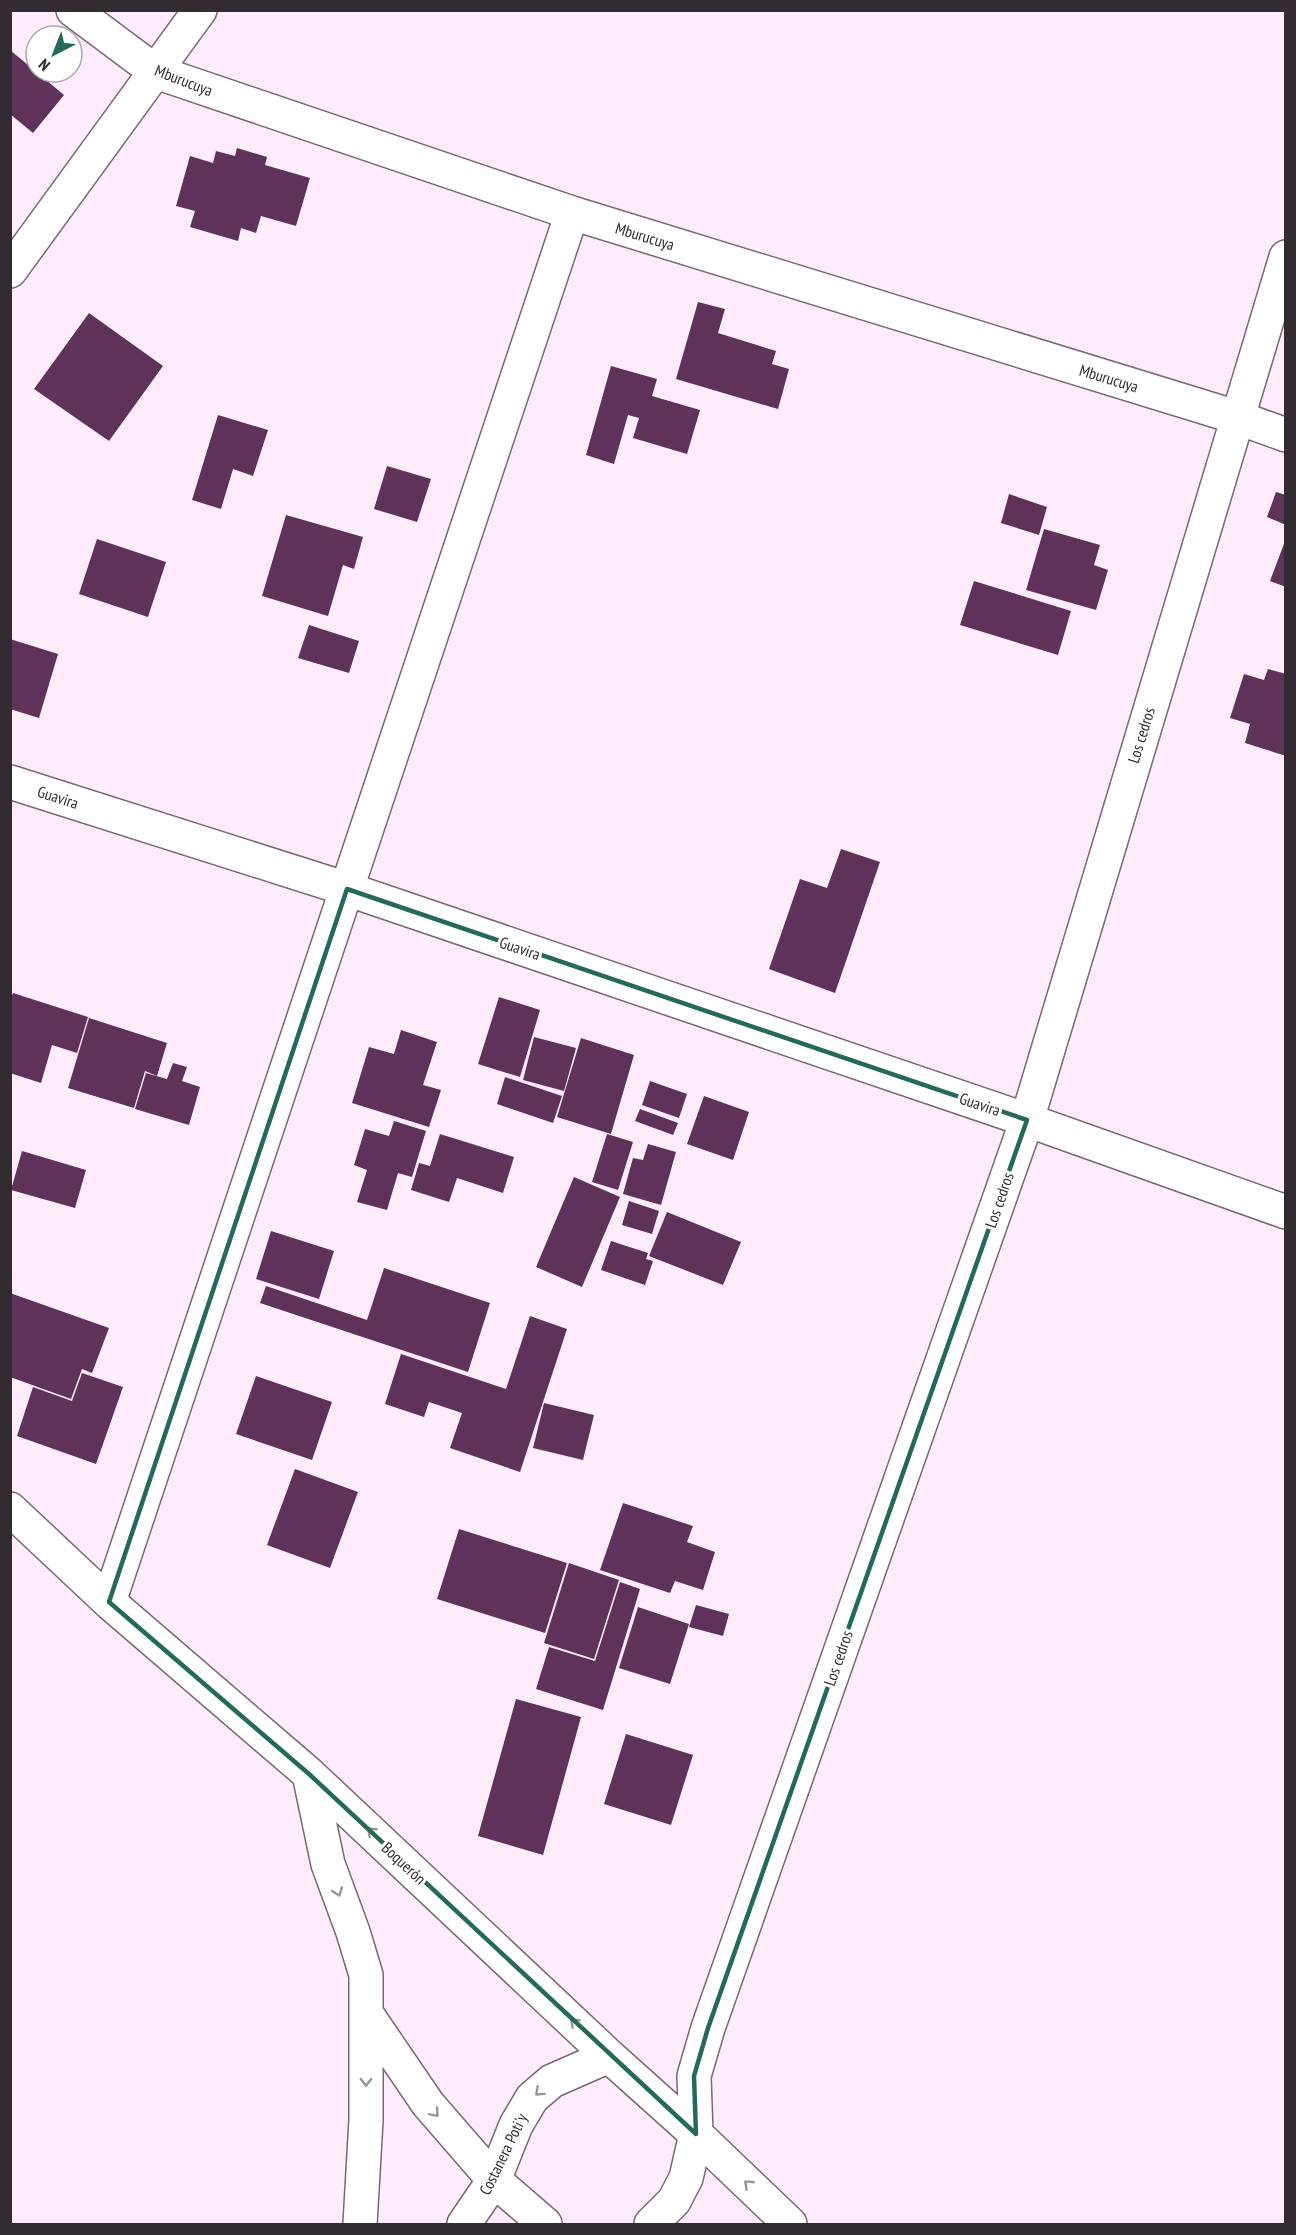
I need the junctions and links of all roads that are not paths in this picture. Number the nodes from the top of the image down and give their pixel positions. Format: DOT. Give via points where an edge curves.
graph roads {
  1 [pos="73,10"];
  2 [pos="200,10"];
  3 [pos="156,72"];
  4 [pos="572,213"];
  5 [pos="1286,257"];
  6 [pos="10,271"];
  7 [pos="1236,417"];
  8 [pos="1286,435"];
  9 [pos="10,782"];
  10 [pos="347,889"];
  11 [pos="1027,1120"];
  12 [pos="1286,1212"];
  13 [pos="10,1509"];
  14 [pos="109,1602"];
  15 [pos="309,1774"];
  16 [pos="366,2013"];
  17 [pos="609,2056"];
  18 [pos="696,2134"];
  19 [pos="494,2180"];
  20 [pos="360,2224"];
  21 [pos="464,2224"];
  22 [pos="545,2224"];
  23 [pos="651,2224"];
  24 [pos="790,2224"];
  1 -- 3 [label="street, Mburucuya"];
  2 -- 3 [label="street"];
  3 -- 4 [label="street, Mburucuya"];
  3 -- 6 [label="street"];
  4 -- 7 [label="street, Mburucuya"];
  4 -- 10 [label="street"];
  5 -- 7 [label="street, Los cedros"];
  7 -- 8 [label="street, Mburucuya"];
  7 -- 11 [label="street, Los cedros"];
  9 -- 10 [label="street, Guavira"];
  10 -- 11 [label="street, Guavira"];
  10 -- 14 [label="street"];
  11 -- 12 [label="street, Guavira"];
  11 -- 18 [label="street, Los cedros" via="708,2028 694,2076"];
  13 -- 14 [label="street, Boquerón"];
  14 -- 15 [label="street, Boquerón"];
  15 -- 16 [label="street, one-way" via="327,1864 366,1975"];
  17 -- 15 [label="street, Boquerón, one-way"];
  16 -- 19 [label="street, one-way" via="428,2104"];
  16 -- 20 [label="street, one-way" via="366,2120"];
  17 -- 18 [label="street, Boquerón"];
  17 -- 19 [label="street, Costanera Poti'y, one-way" via="552,2081 532,2098 516,2125"];
  18 -- 23 [label="street" via="686,2178 674,2201"];
  24 -- 18 [label="street, Boquerón, one-way"];
  19 -- 21 [label="street, Costanera Poti'y"];
  19 -- 22 [label="street"];
}
